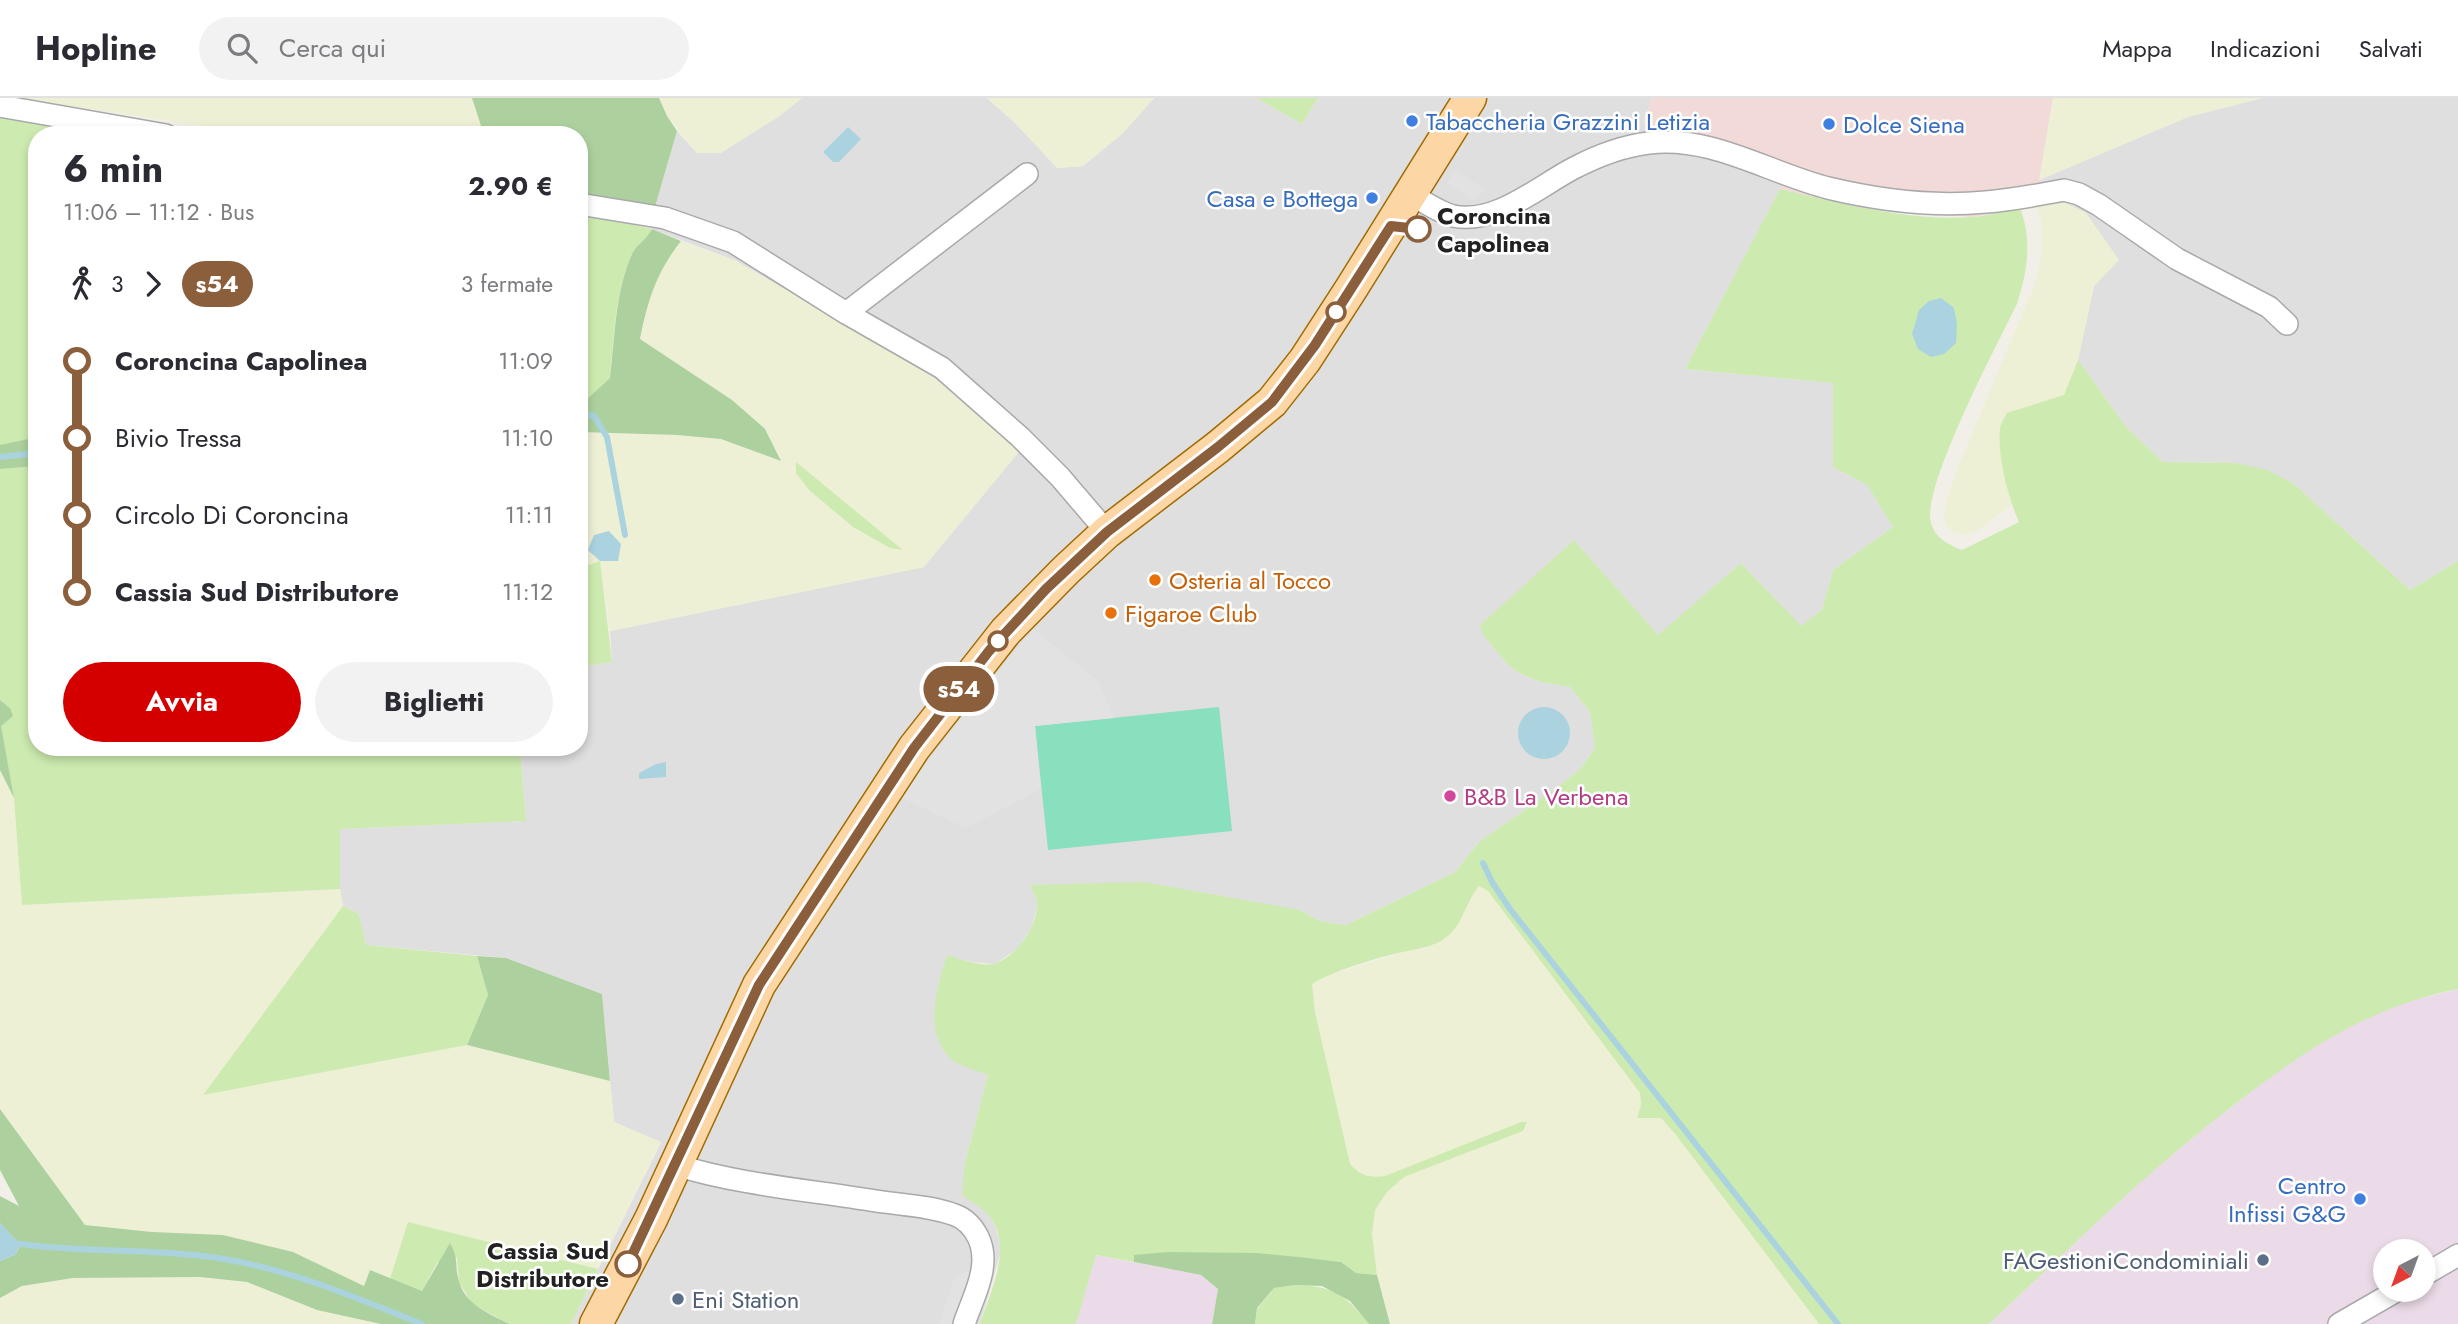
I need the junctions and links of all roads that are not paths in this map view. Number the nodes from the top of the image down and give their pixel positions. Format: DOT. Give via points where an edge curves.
graph roads {
  1 [pos="1470,98"];
  2 [pos="0,106"];
  3 [pos="114,126"];
  4 [pos="1027,174"];
  5 [pos="1411,194"];
  6 [pos="588,205"];
  7 [pos="846,313"];
  8 [pos="2287,324"];
  9 [pos="1107,532"];
  10 [pos="676,1165"];
  11 [pos="2458,1255"];
  12 [pos="2436,1268"];
  13 [pos="2377,1302"];
  14 [pos="596,1324"];
  15 [pos="964,1324"];
  16 [pos="2339,1324"];
  1 -- 5 [label="main road"];
  2 -- 3 [label="street"];
  4 -- 7 [label="street"];
  5 -- 8 [label="street" via="1452,216 1480,215 1516,202 1576,167 1618,150 1664,142 1713,149 1828,188 1908,201 1984,203 2071,191 2177,259 2269,307"];
  5 -- 9 [label="main road" via="1315,345 1272,402"];
  6 -- 7 [label="street" via="665,218 733,242"];
  7 -- 9 [label="street" via="954,377 1045,461"];
  9 -- 10 [label="main road" via="1006,631 900,768 759,985"];
  10 -- 14 [label="main road"];
  10 -- 15 [label="street" via="962,1218 977,1234 984,1260"];
  11 -- 12 [label="street"];
  13 -- 16 [label="street"];
}
